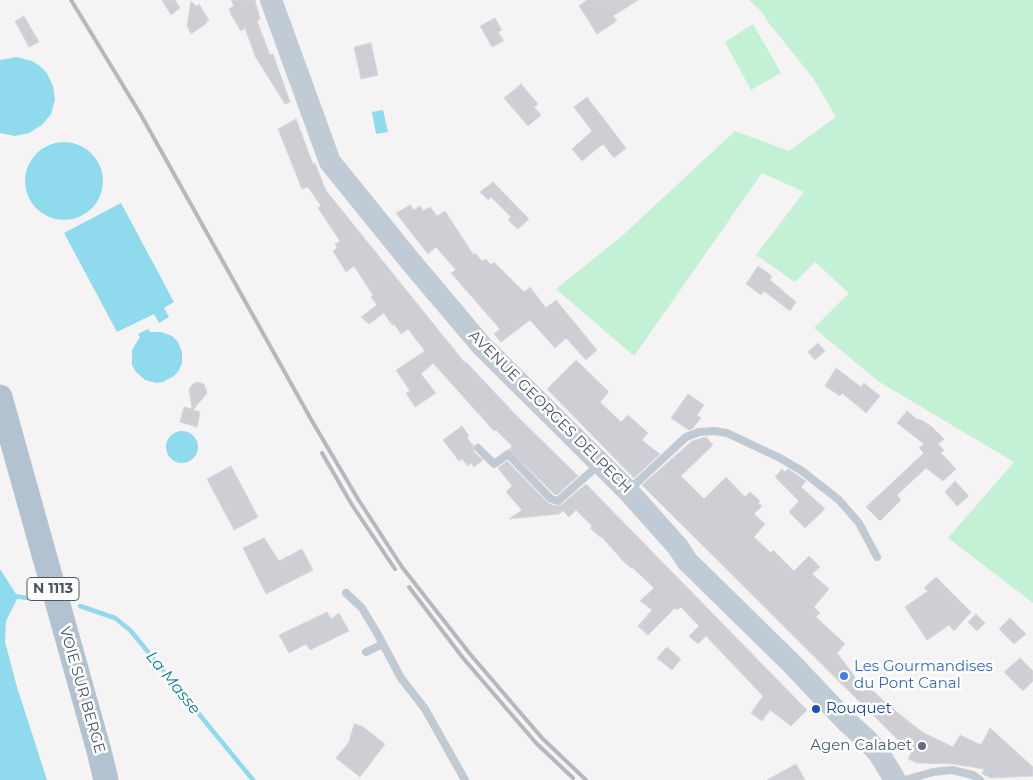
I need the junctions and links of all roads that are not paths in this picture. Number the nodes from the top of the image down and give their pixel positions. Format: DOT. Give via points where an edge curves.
graph roads {
  1 [pos="270,0"];
  2 [pos="330,162"];
  3 [pos="0,397"];
  4 [pos="478,448"];
  5 [pos="593,470"];
  6 [pos="624,494"];
  7 [pos="877,557"];
  8 [pos="346,593"];
  9 [pos="383,644"];
  10 [pos="366,652"];
  11 [pos="846,721"];
  12 [pos="854,741"];
  13 [pos="106,780"];
  14 [pos="465,780"];
  15 [pos="879,780"];
  16 [pos="885,780"];
  17 [pos="895,780"];
  18 [pos="905,780"];
  19 [pos="980,780"];
  1 -- 2 [label="main road, AVENUE GEORGES DELPECH"];
  2 -- 5 [label="main road" via="350,201 411,275 484,359"];
  2 -- 6 [label="main road, AVENUE GEORGES DELPECH" via="480,345"];
  3 -- 13 [label="main road, VOIE SUR BERGE / N 1113"];
  4 -- 5 [label="lane" via="494,464 508,454 551,499 558,500"];
  5 -- 6 [label="main road"];
  6 -- 7 [label="lane" via="686,437 714,430 727,433 786,461 839,500 859,523"];
  6 -- 11 [label="main road, AVENUE GEORGES DELPECH"];
  8 -- 9 [label="lane" via="362,608"];
  9 -- 10 [label="lane"];
  9 -- 14 [label="lane"];
  11 -- 12 [label="main road"];
  11 -- 17 [label="main road, AVENUE GEORGES DELPECH" via="866,739"];
  12 -- 15 [label="main road"];
  12 -- 16 [label="main road" via="868,752"];
  18 -- 19 [label="lane" via="952,770"];
}
